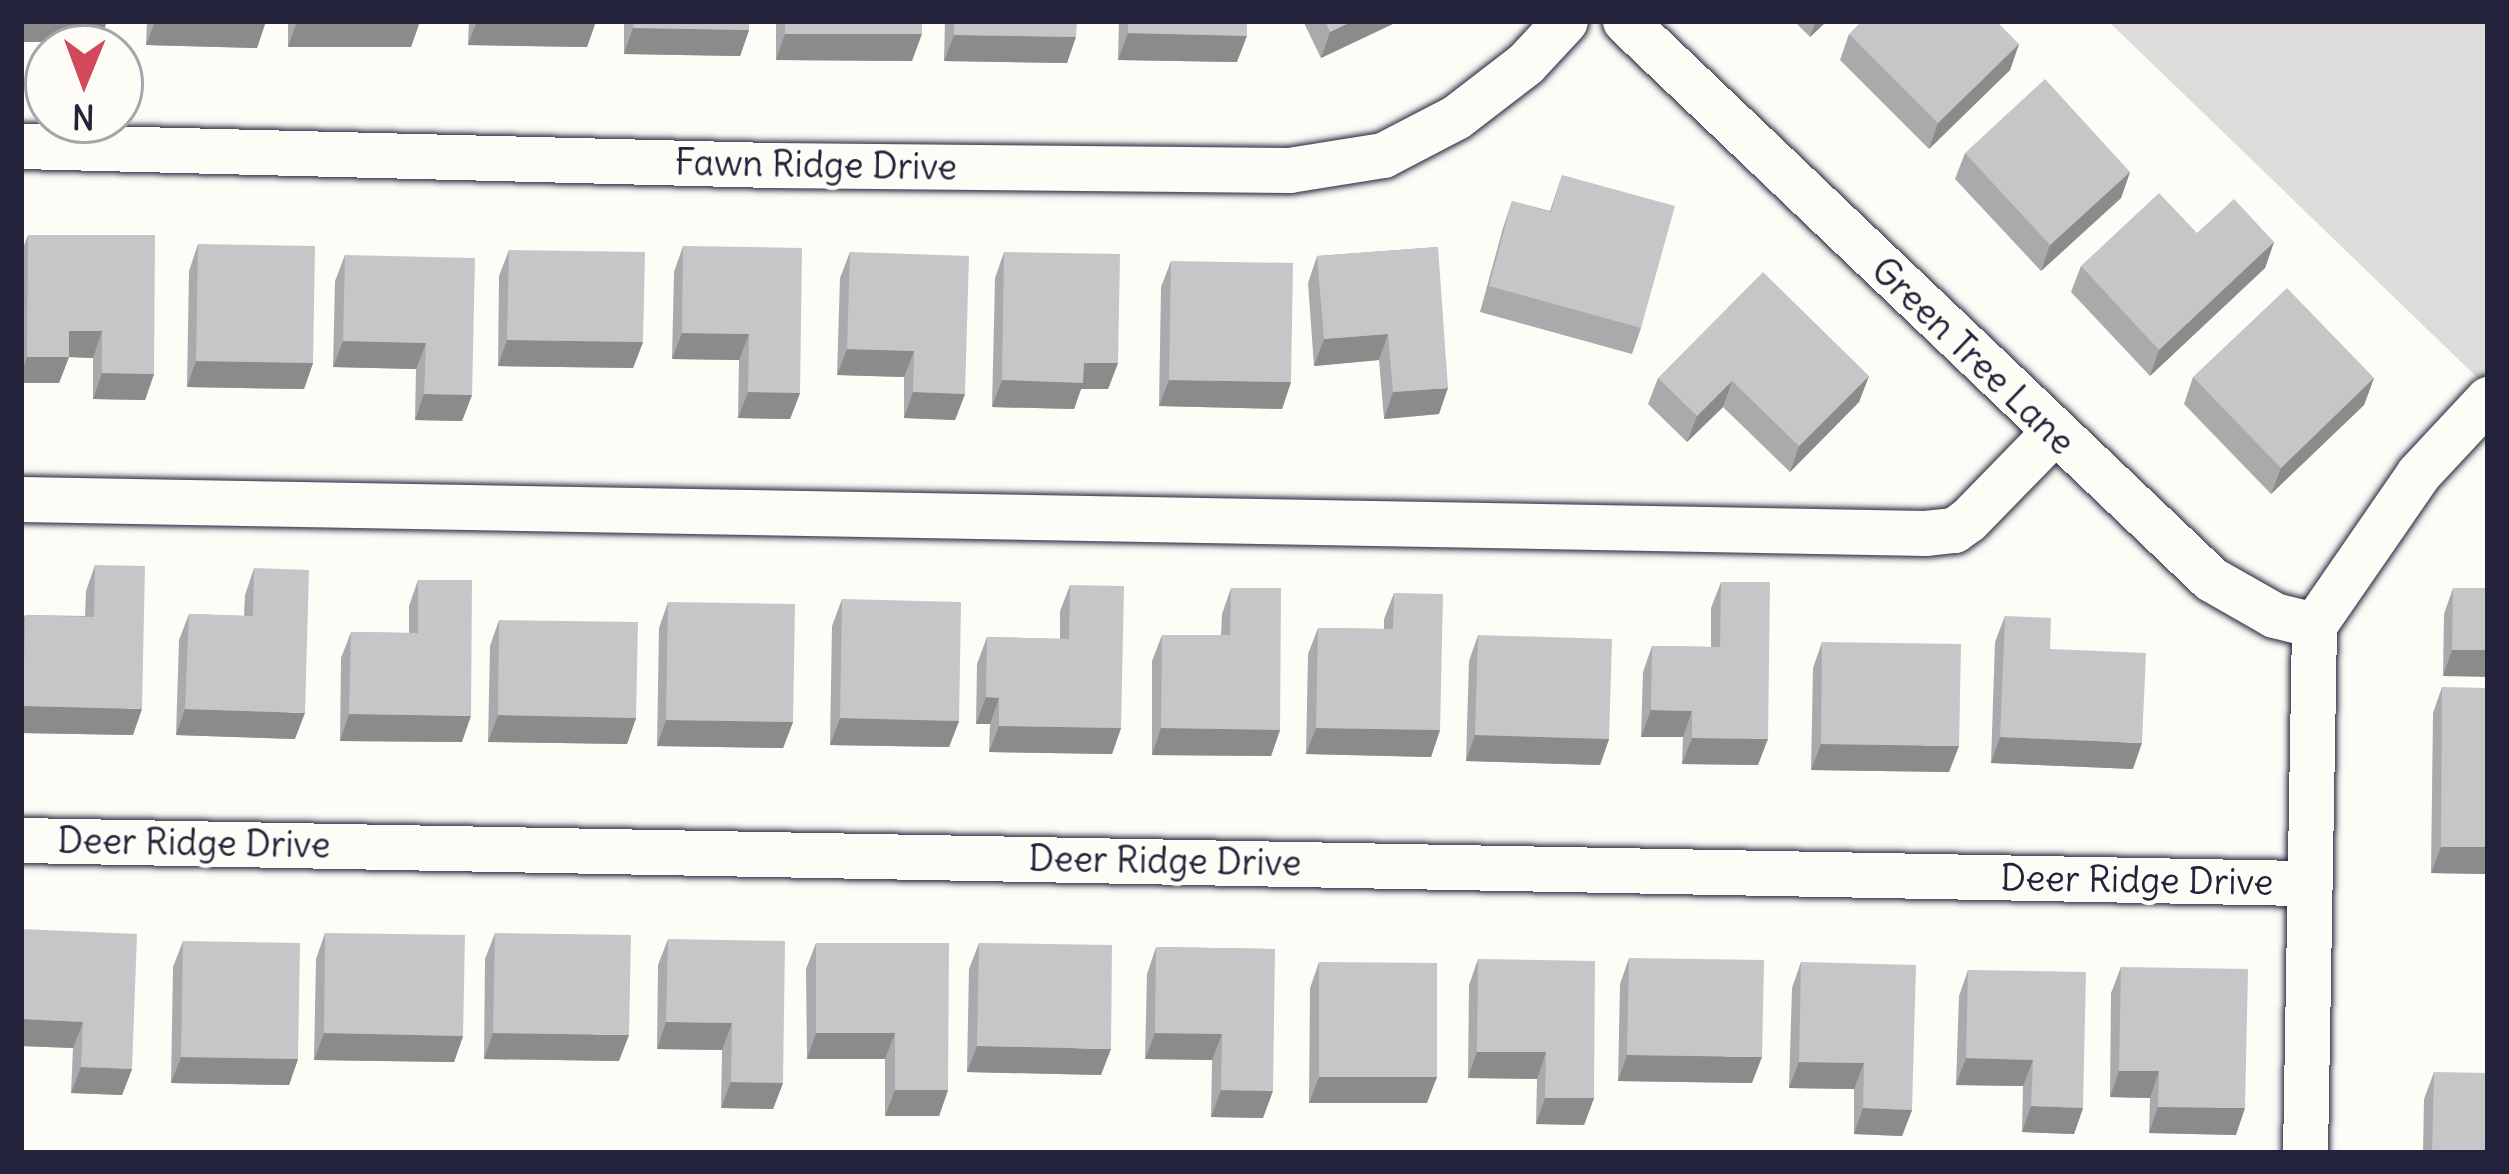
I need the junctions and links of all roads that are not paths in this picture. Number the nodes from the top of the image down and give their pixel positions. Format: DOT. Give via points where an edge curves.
graph roads {
  1 [pos="1564,21"];
  2 [pos="1625,21"];
  3 [pos="21,146"];
  4 [pos="2484,411"];
  5 [pos="2054,433"];
  6 [pos="21,499"];
  7 [pos="2314,646"];
  8 [pos="21,840"];
  9 [pos="2310,883"];
  10 [pos="2305,1153"];
  1 -- 3 [label="street, Fawn Ridge Drive" via="1526,63 1456,117 1383,154 1289,170"];
  2 -- 5 [label="street, Green Tree Lane"];
  4 -- 7 [label="street" via="2418,474"];
  5 -- 6 [label="street" via="1968,520 1925,533"];
  5 -- 7 [label="street, Green Tree Lane" via="2211,579"];
  7 -- 9 [label="street"];
  8 -- 9 [label="street, Deer Ridge Drive"];
  9 -- 10 [label="street"];
}
